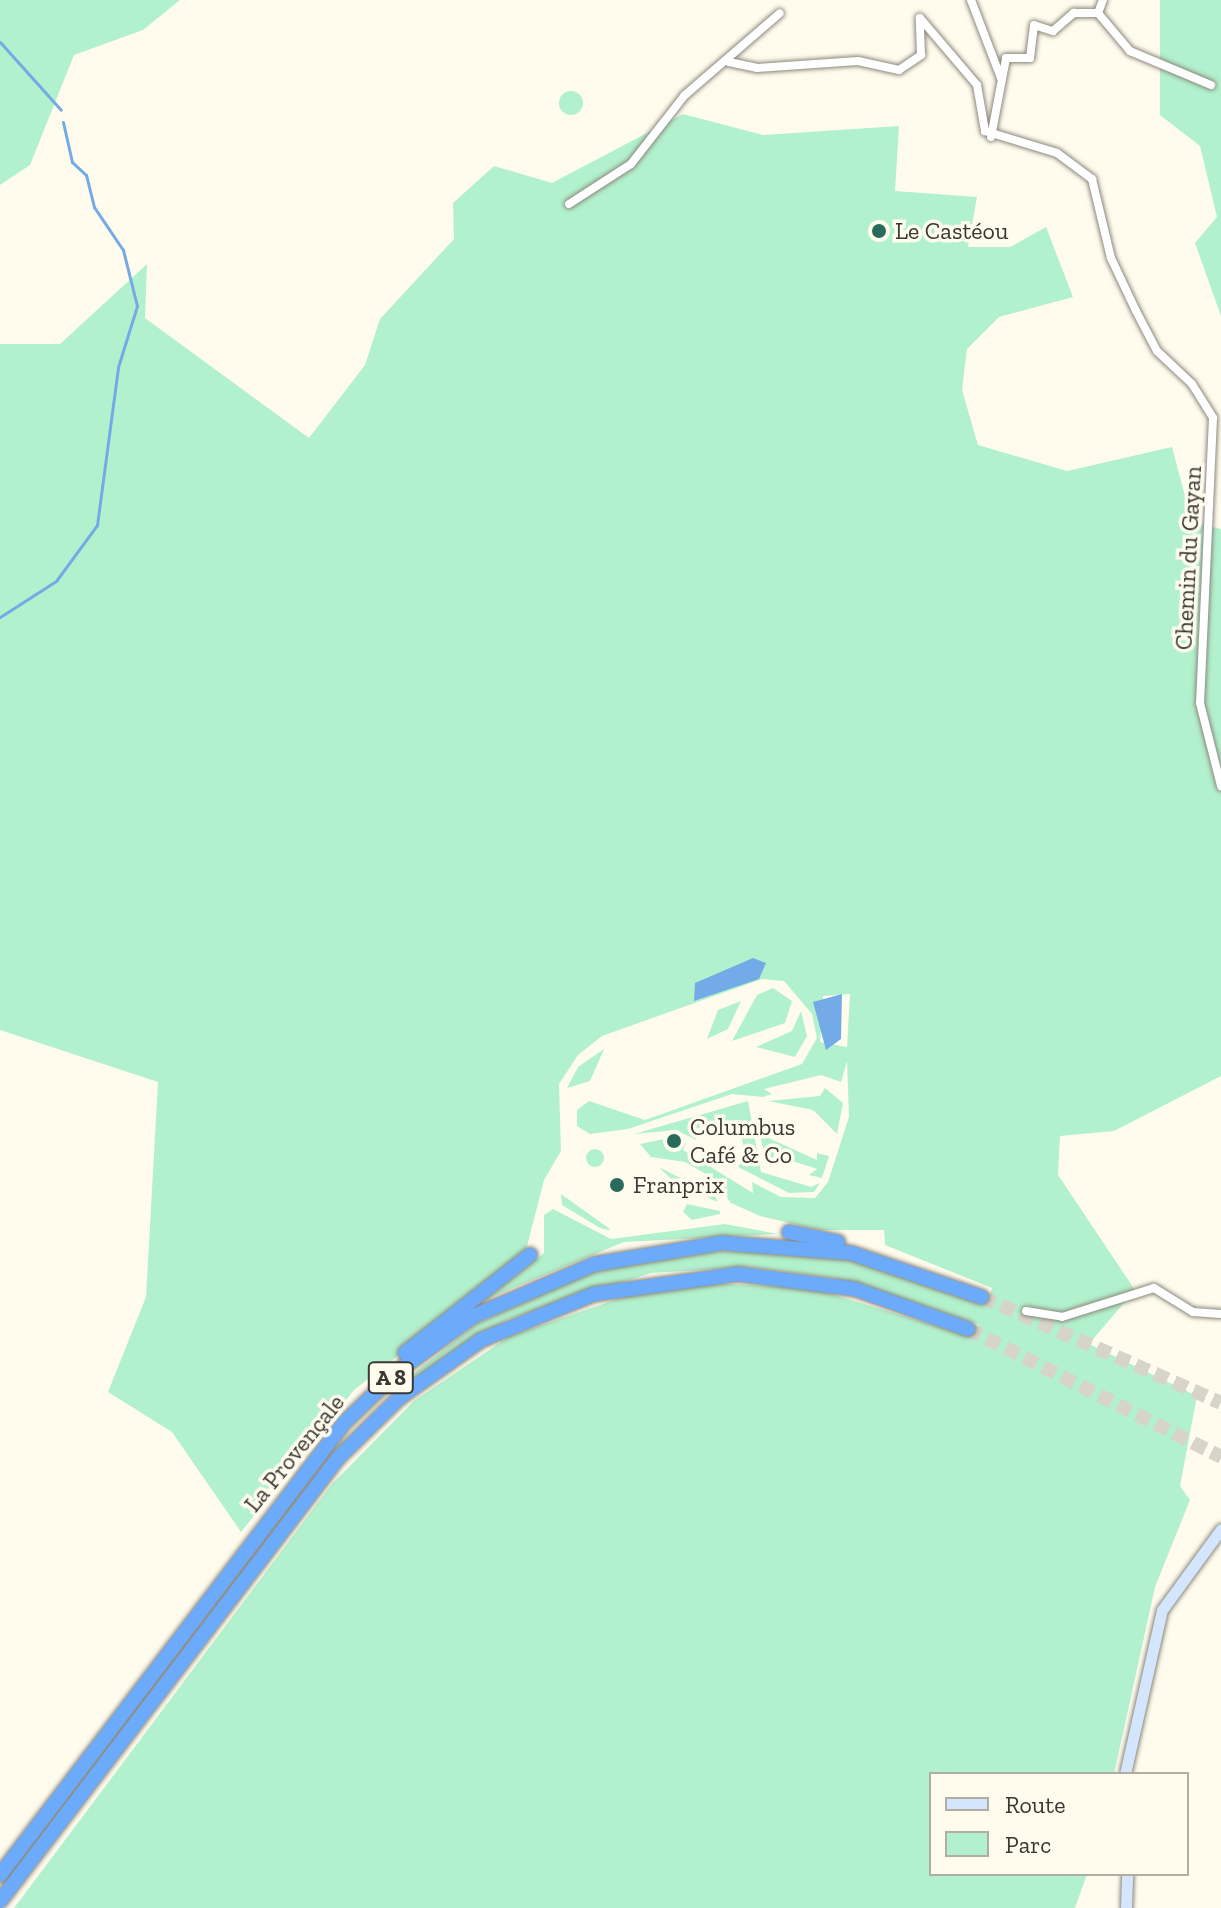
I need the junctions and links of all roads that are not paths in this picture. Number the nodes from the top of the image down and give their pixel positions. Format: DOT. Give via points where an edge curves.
graph roads {
  1 [pos="971,0"];
  2 [pos="1103,0"];
  3 [pos="780,13"];
  4 [pos="1098,13"];
  5 [pos="729,62"];
  6 [pos="1001,78"];
  7 [pos="1211,85"];
  8 [pos="991,137"];
  9 [pos="569,204"];
  10 [pos="1221,786"];
  11 [pos="789,1232"];
  12 [pos="530,1255"];
  13 [pos="913,1270"];
  14 [pos="982,1297"];
  15 [pos="1026,1311"];
  16 [pos="1221,1314"];
  17 [pos="968,1329"];
  18 [pos="344,1423"];
  19 [pos="1221,1529"];
  20 [pos="1125,1772"];
  21 [pos="0,1875"];
  22 [pos="1127,1876"];
  23 [pos="0,1901"];
  24 [pos="1126,1908"];
  1 -- 6 [label="street"];
  2 -- 4 [label="street"];
  3 -- 5 [label="street"];
  4 -- 6 [label="street" via="1074,13 1053,31 1034,25 1030,58 1006,58"];
  4 -- 7 [label="street" via="1130,51"];
  5 -- 8 [label="street" via="757,68 858,61 899,70 921,55 920,18 977,85"];
  5 -- 9 [label="street" via="685,95 631,164"];
  6 -- 8 [label="street"];
  8 -- 10 [label="street, Chemin du Gayan" via="1057,153 1092,179 1111,258 1157,351 1192,384 1215,431 1200,703"];
  11 -- 13 [label="highway" via="880,1252"];
  12 -- 18 [label="highway" via="392,1365"];
  13 -- 14 [label="highway, La Provençale / A 8"];
  13 -- 18 [label="highway, La Provençale / A 8" via="761,1242 617,1258 474,1316 398,1371"];
  15 -- 16 [label="street" via="1062,1317 1154,1288 1193,1312"];
  17 -- 23 [label="highway, La Provençale / A 8" via="855,1289 738,1274 594,1294 481,1340 399,1398 312,1489"];
  18 -- 21 [label="highway, La Provençale / A 8"];
  19 -- 20 [label="street" via="1162,1610"];
  22 -- 24 [label="street"];
}
